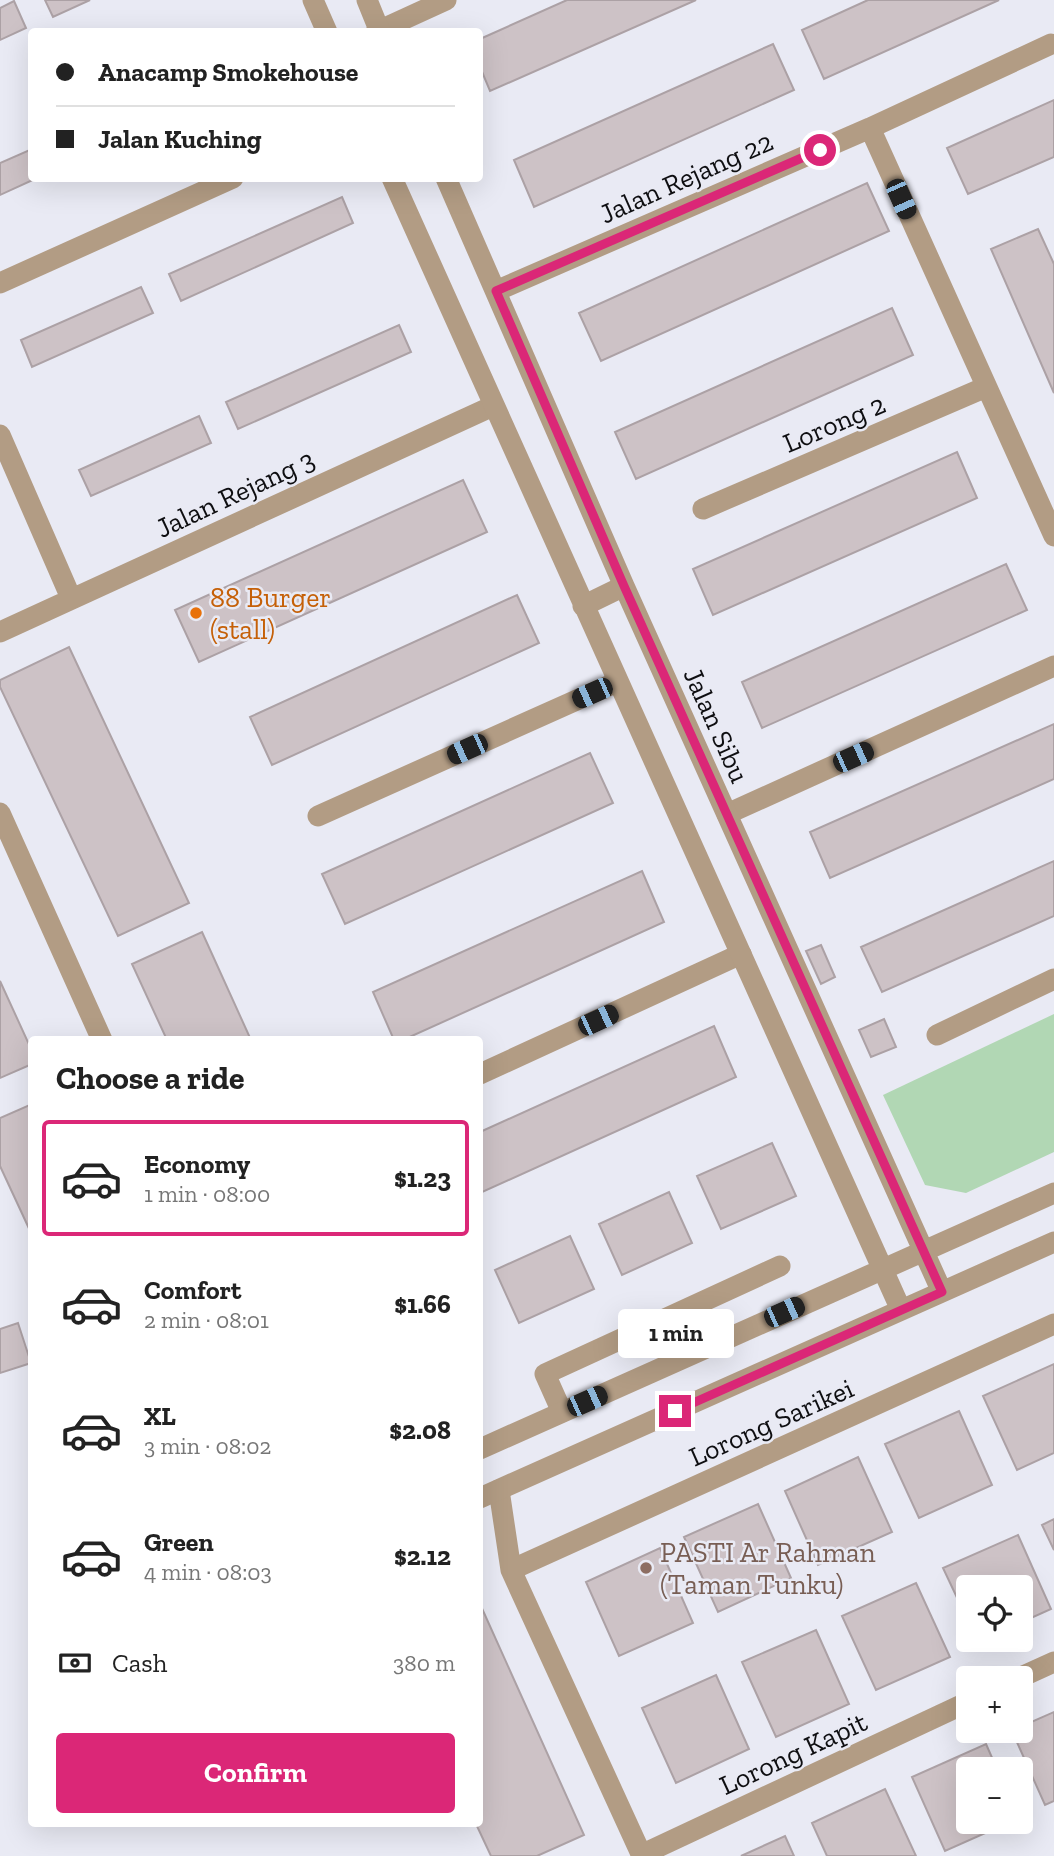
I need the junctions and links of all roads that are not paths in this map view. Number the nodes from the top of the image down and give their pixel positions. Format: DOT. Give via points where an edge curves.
graph roads {
  1 [pos="313,0"];
  2 [pos="367,0"];
  3 [pos="446,0"];
  4 [pos="325,28"];
  5 [pos="378,28"];
  6 [pos="385,28"];
  7 [pos="1051,44"];
  8 [pos="870,128"];
  9 [pos="224,182"];
  10 [pos="394,182"];
  11 [pos="448,182"];
  12 [pos="0,283"];
  13 [pos="496,291"];
  14 [pos="986,387"];
  15 [pos="493,406"];
  16 [pos="0,435"];
  17 [pos="703,509"];
  18 [pos="1054,536"];
  19 [pos="624,586"];
  20 [pos="71,598"];
  21 [pos="583,606"];
  22 [pos="0,632"];
  23 [pos="1054,666"];
  24 [pos="617,682"];
  25 [pos="0,813"];
  26 [pos="727,814"];
  27 [pos="318,816"];
  28 [pos="741,954"];
  29 [pos="1054,979"];
  30 [pos="937,1035"];
  31 [pos="100,1036"];
  32 [pos="483,1073"];
  33 [pos="1054,1193"];
  34 [pos="1054,1242"];
  35 [pos="923,1251"];
  36 [pos="780,1266"];
  37 [pos="882,1268"];
  38 [pos="942,1292"];
  39 [pos="901,1310"];
  40 [pos="1054,1324"];
  41 [pos="562,1412"];
  42 [pos="483,1448"];
  43 [pos="489,1494"];
  44 [pos="511,1570"];
  45 [pos="1054,1662"];
  46 [pos="1033,1671"];
  47 [pos="956,1708"];
  48 [pos="642,1855"];
  1 -- 4 [label="street"];
  2 -- 5 [label="street"];
  3 -- 6 [label="street"];
  7 -- 8 [label="street, Jalan Rejang 22"];
  8 -- 13 [label="street, Jalan Rejang 22"];
  8 -- 14 [label="street"];
  9 -- 12 [label="street"];
  10 -- 15 [label="street"];
  11 -- 13 [label="street, Jalan Sibu"];
  13 -- 19 [label="street, Jalan Sibu"];
  14 -- 17 [label="street, Lorong 2"];
  14 -- 18 [label="street"];
  15 -- 20 [label="street, Jalan Rejang 3"];
  15 -- 21 [label="street"];
  16 -- 20 [label="street"];
  19 -- 21 [label="street"];
  19 -- 26 [label="street, Jalan Sibu"];
  20 -- 22 [label="street, Jalan Rejang 3"];
  21 -- 24 [label="street"];
  23 -- 26 [label="street"];
  24 -- 27 [label="street"];
  24 -- 28 [label="street"];
  25 -- 31 [label="street"];
  26 -- 35 [label="street, Jalan Sibu"];
  28 -- 32 [label="street"];
  28 -- 37 [label="street"];
  29 -- 30 [label="street"];
  33 -- 35 [label="street"];
  34 -- 38 [label="street"];
  35 -- 37 [label="street"];
  35 -- 38 [label="street, Jalan Sibu"];
  36 -- 41 [label="street" via="545,1374"];
  37 -- 39 [label="street"];
  37 -- 41 [label="street"];
  38 -- 39 [label="street"];
  39 -- 43 [label="street"];
  40 -- 44 [label="street, Lorong Sarikei"];
  41 -- 42 [label="street"];
  43 -- 44 [label="street"];
  44 -- 48 [label="street"];
  45 -- 46 [label="street"];
  47 -- 48 [label="street, Lorong Kapit"];
}
